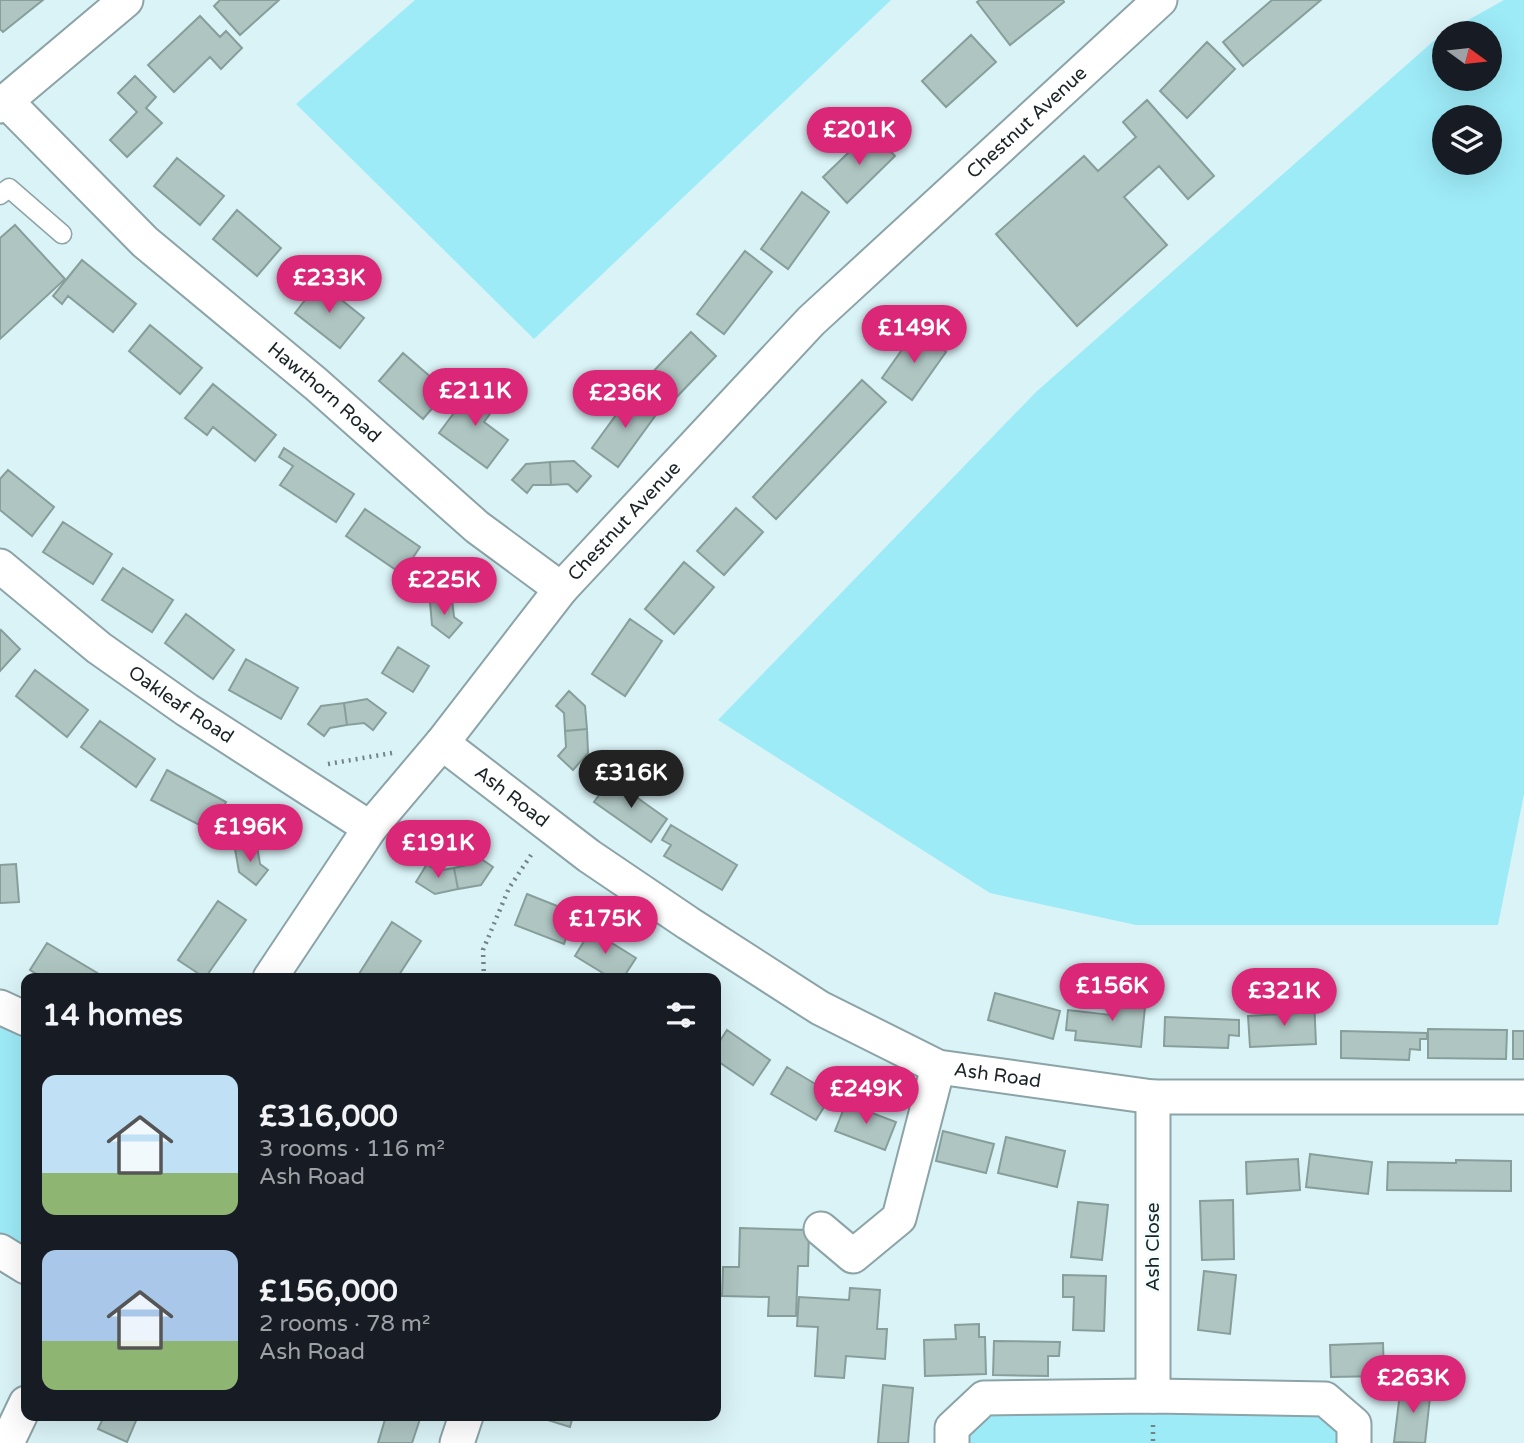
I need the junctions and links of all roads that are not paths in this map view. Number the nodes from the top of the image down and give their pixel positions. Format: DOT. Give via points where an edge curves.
graph roads {
  1 [pos="126,0"];
  2 [pos="1160,0"];
  3 [pos="3,104"];
  4 [pos="0,195"];
  5 [pos="62,234"];
  6 [pos="0,566"];
  7 [pos="562,589"];
  8 [pos="442,743"];
  9 [pos="370,828"];
  10 [pos="273,973"];
  11 [pos="0,1007"];
  12 [pos="21,1017"];
  13 [pos="937,1067"];
  14 [pos="1153,1097"];
  15 [pos="1524,1097"];
  16 [pos="821,1229"];
  17 [pos="0,1251"];
  18 [pos="21,1264"];
  19 [pos="1153,1396"];
  20 [pos="21,1414"];
  21 [pos="464,1421"];
  22 [pos="7,1443"];
  23 [pos="457,1443"];
  24 [pos="952,1443"];
  25 [pos="1354,1443"];
  1 -- 3 [label="street"];
  2 -- 7 [label="street, Chestnut Avenue" via="811,321"];
  3 -- 7 [label="street, Hawthorn Road" via="145,242 316,384 477,527"];
  4 -- 5 [label="lane" via="9,188"];
  6 -- 9 [label="street, Oakleaf Road" via="187,710"];
  7 -- 8 [label="street, Chestnut Avenue"];
  8 -- 9 [label="street, Chestnut Avenue"];
  8 -- 13 [label="street, Ash Road" via="589,856 677,916 820,1008"];
  9 -- 10 [label="street, Chestnut Avenue"];
  11 -- 12 [label="street"];
  13 -- 14 [label="street, Ash Road"];
  13 -- 16 [label="street" via="899,1218 853,1256"];
  14 -- 15 [label="street, Ash Road"];
  14 -- 19 [label="street, Ash Close"];
  17 -- 18 [label="street"];
  19 -- 24 [label="street" via="985,1398 952,1428"];
  19 -- 25 [label="street" via="1325,1399 1354,1424"];
  20 -- 22 [label="street"];
  21 -- 23 [label="street"];
}
